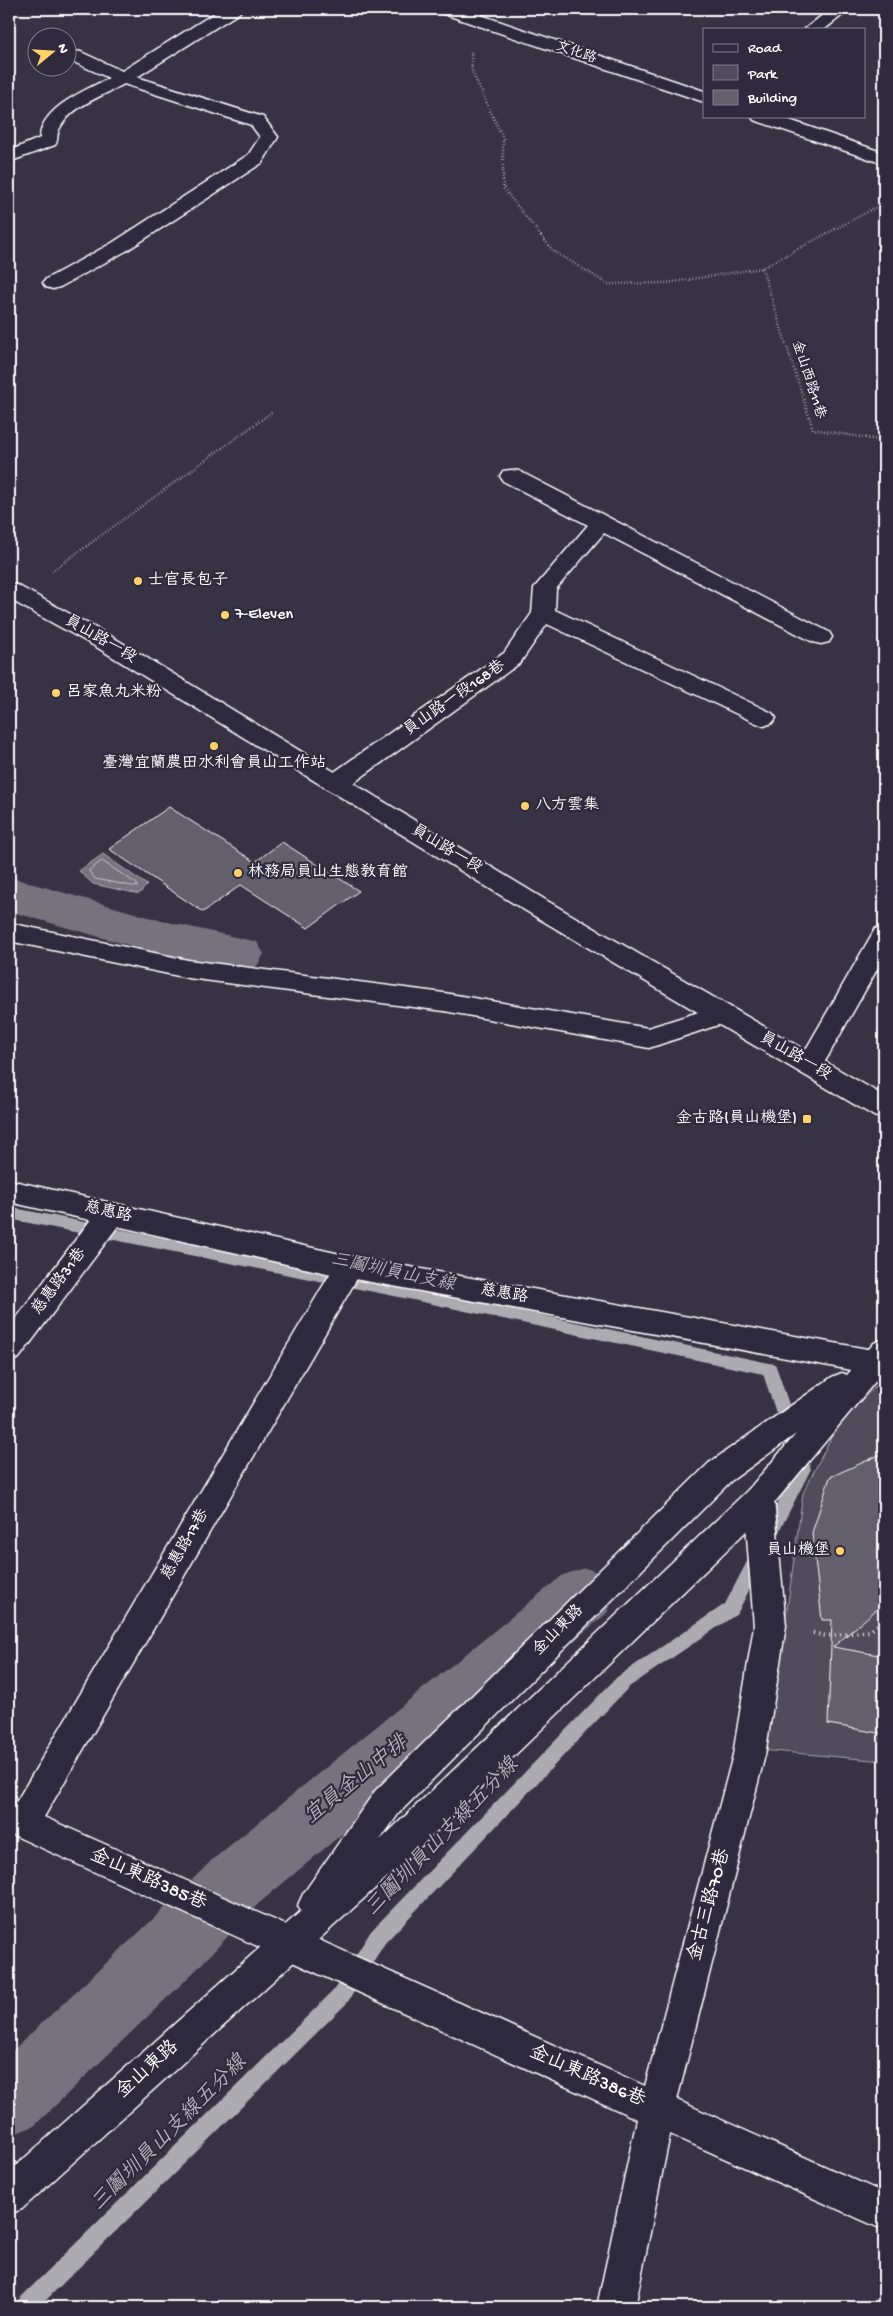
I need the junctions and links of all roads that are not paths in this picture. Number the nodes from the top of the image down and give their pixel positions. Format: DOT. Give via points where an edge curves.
graph roads {
  1 [pos="233,9"];
  2 [pos="447,9"];
  3 [pos="841,9"];
  4 [pos="475,13"];
  5 [pos="815,28"];
  6 [pos="78,57"];
  7 [pos="123,78"];
  8 [pos="703,97"];
  9 [pos="766,118"];
  10 [pos="9,157"];
  11 [pos="884,159"];
  12 [pos="53,283"];
  13 [pos="510,476"];
  14 [pos="601,523"];
  15 [pos="13,593"];
  16 [pos="543,613"];
  17 [pos="821,637"];
  18 [pos="764,718"];
  19 [pos="336,783"];
  20 [pos="9,932"];
  21 [pos="884,935"];
  22 [pos="721,1014"];
  23 [pos="810,1066"];
  24 [pos="884,1109"];
  25 [pos="9,1191"];
  26 [pos="111,1214"];
  27 [pos="349,1267"];
  28 [pos="9,1350"];
  29 [pos="881,1359"];
  30 [pos="759,1499"];
  31 [pos="16,1820"];
  32 [pos="288,1944"];
  33 [pos="657,2108"];
  34 [pos="9,2196"];
  35 [pos="884,2212"];
  36 [pos="616,2307"];
  1 -- 7 [label="street"];
  2 -- 4 [label="street, 文化路"];
  3 -- 5 [label="street"];
  4 -- 8 [label="street, 文化路"];
  6 -- 7 [label="street"];
  7 -- 10 [label="street" via="69,106 49,130 49,141"];
  7 -- 12 [label="street" via="257,121 269,137 255,159 119,247"];
  9 -- 11 [label="street"];
  13 -- 14 [label="street"];
  14 -- 16 [label="street, 員山路一段168巷" via="545,588"];
  14 -- 17 [label="street"];
  15 -- 19 [label="street, 員山路一段" via="106,642"];
  16 -- 18 [label="street"];
  16 -- 19 [label="street, 員山路一段168巷" via="512,658"];
  19 -- 22 [label="street, 員山路一段"];
  20 -- 22 [label="street" via="188,970 444,1002 649,1038"];
  21 -- 23 [label="street"];
  22 -- 23 [label="street, 員山路一段"];
  23 -- 24 [label="street, 員山路一段"];
  25 -- 26 [label="street, 慈惠路"];
  26 -- 27 [label="street, 慈惠路"];
  26 -- 28 [label="street, 慈惠路31巷"];
  27 -- 29 [label="street, 慈惠路"];
  27 -- 31 [label="street, 慈惠路17巷"];
  29 -- 30 [label="street, 金山東路"];
  29 -- 32 [label="street, 金山東路" via="720,1472 387,1802"];
  30 -- 32 [label="street, 金山東路" via="403,1842"];
  30 -- 33 [label="street, 金古三路70巷" via="770,1626 749,1755"];
  31 -- 32 [label="street, 金山東路385巷"];
  32 -- 33 [label="street, 金山東路386巷"];
  32 -- 34 [label="street, 金山東路"];
  33 -- 35 [label="street, 金山東路386巷"];
  33 -- 36 [label="street, 金古三路70巷"];
}
